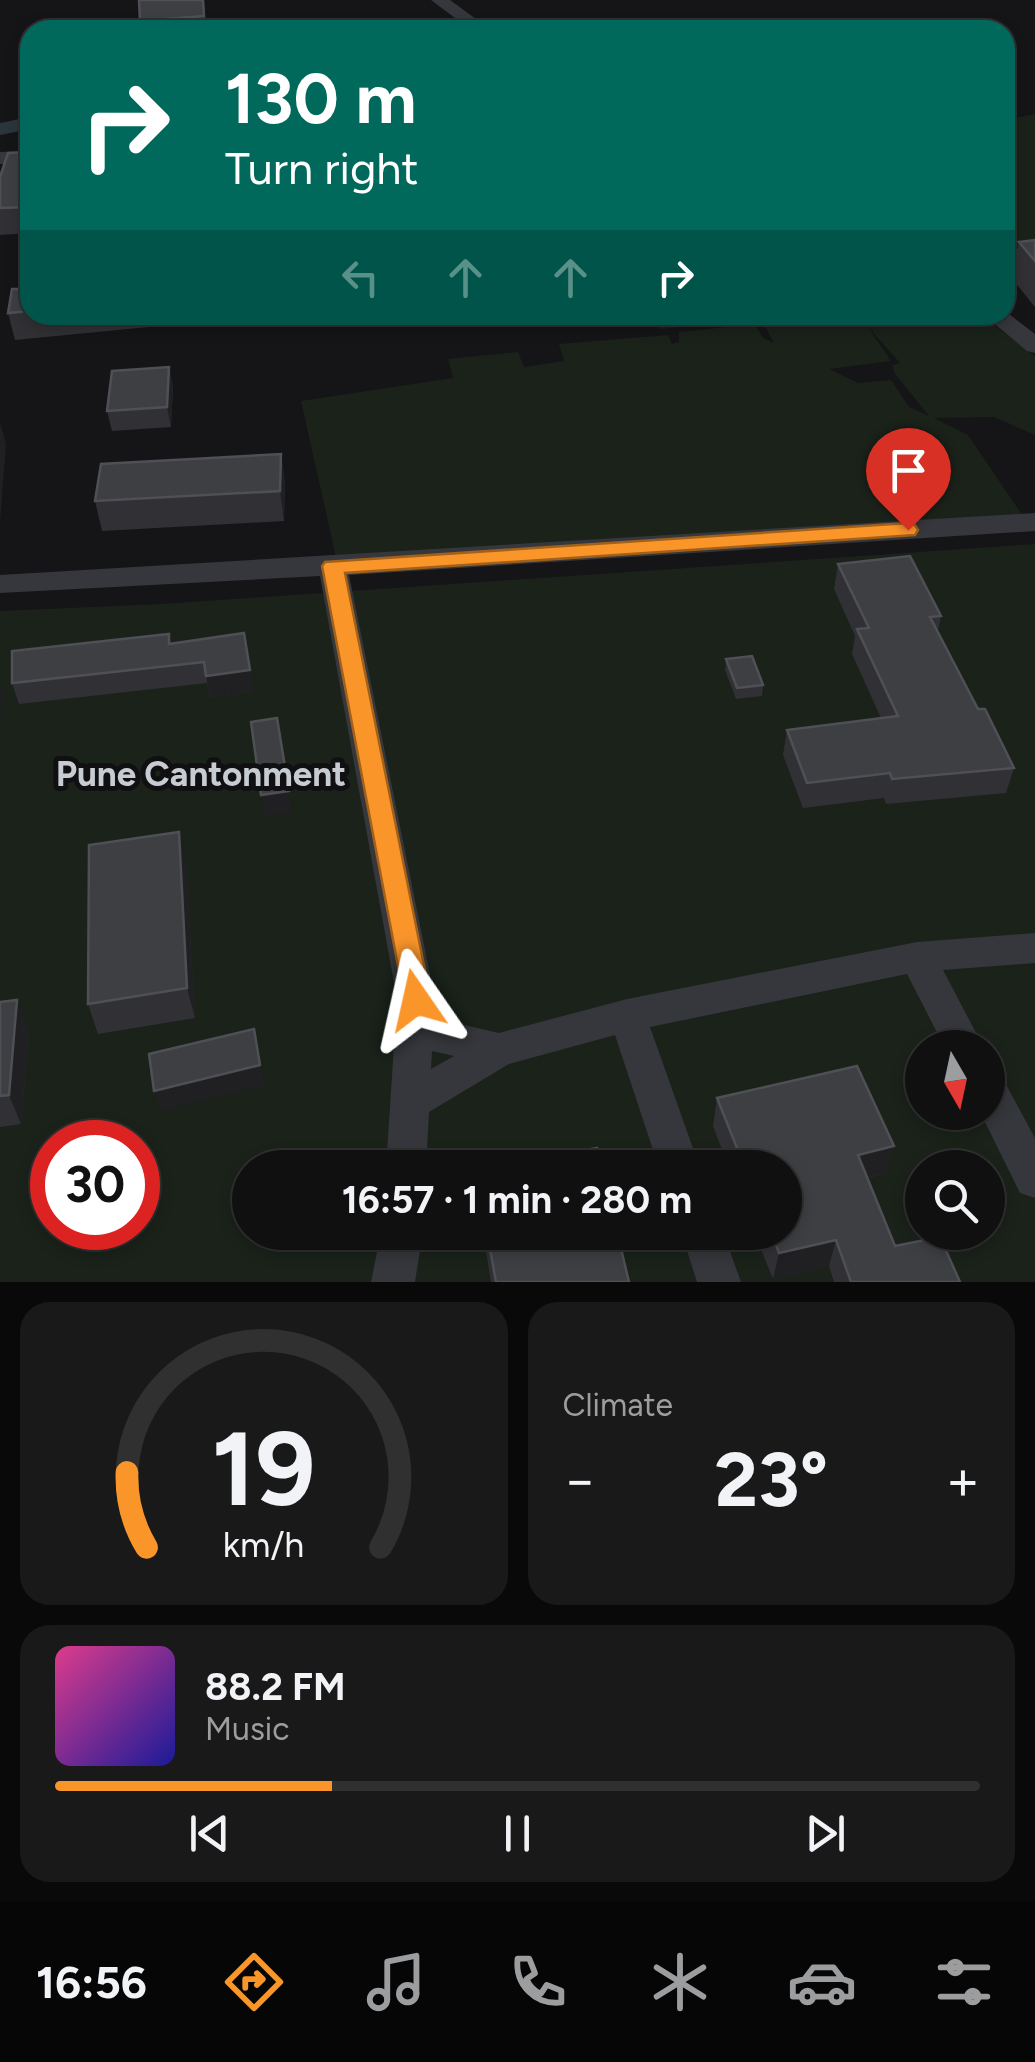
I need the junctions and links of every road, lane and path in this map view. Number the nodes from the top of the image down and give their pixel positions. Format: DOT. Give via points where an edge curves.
graph roads {
  1 [pos="439,0"];
  2 [pos="468,20"];
  3 [pos="1009,325"];
  4 [pos="1035,346"];
  5 [pos="1035,522"];
  6 [pos="333,566"];
  7 [pos="0,584"];
  8 [pos="1035,948"];
  9 [pos="918,956"];
  10 [pos="627,1015"];
  11 [pos="414,1030"];
  12 [pos="957,1030"];
  13 [pos="500,1050"];
  14 [pos="409,1103"];
  15 [pos="1005,1122"];
  16 [pos="407,1150"];
  17 [pos="674,1150"];
  18 [pos="1035,1180"];
  19 [pos="399,1250"];
  20 [pos="708,1250"];
  21 [pos="393,1282"];
  22 [pos="719,1282"];
  1 -- 2 [label="street"];
  3 -- 4 [label="street"];
  5 -- 6 [label="street"];
  6 -- 7 [label="street"];
  6 -- 11 [label="street" via="416,1000"];
  8 -- 9 [label="street"];
  9 -- 10 [label="street"];
  9 -- 12 [label="street"];
  10 -- 13 [label="street"];
  10 -- 17 [label="street"];
  11 -- 13 [label="street"];
  11 -- 14 [label="street"];
  13 -- 14 [label="street"];
  14 -- 16 [label="street"];
  15 -- 18 [label="street"];
  19 -- 21 [label="street"];
  20 -- 22 [label="street"];
}
